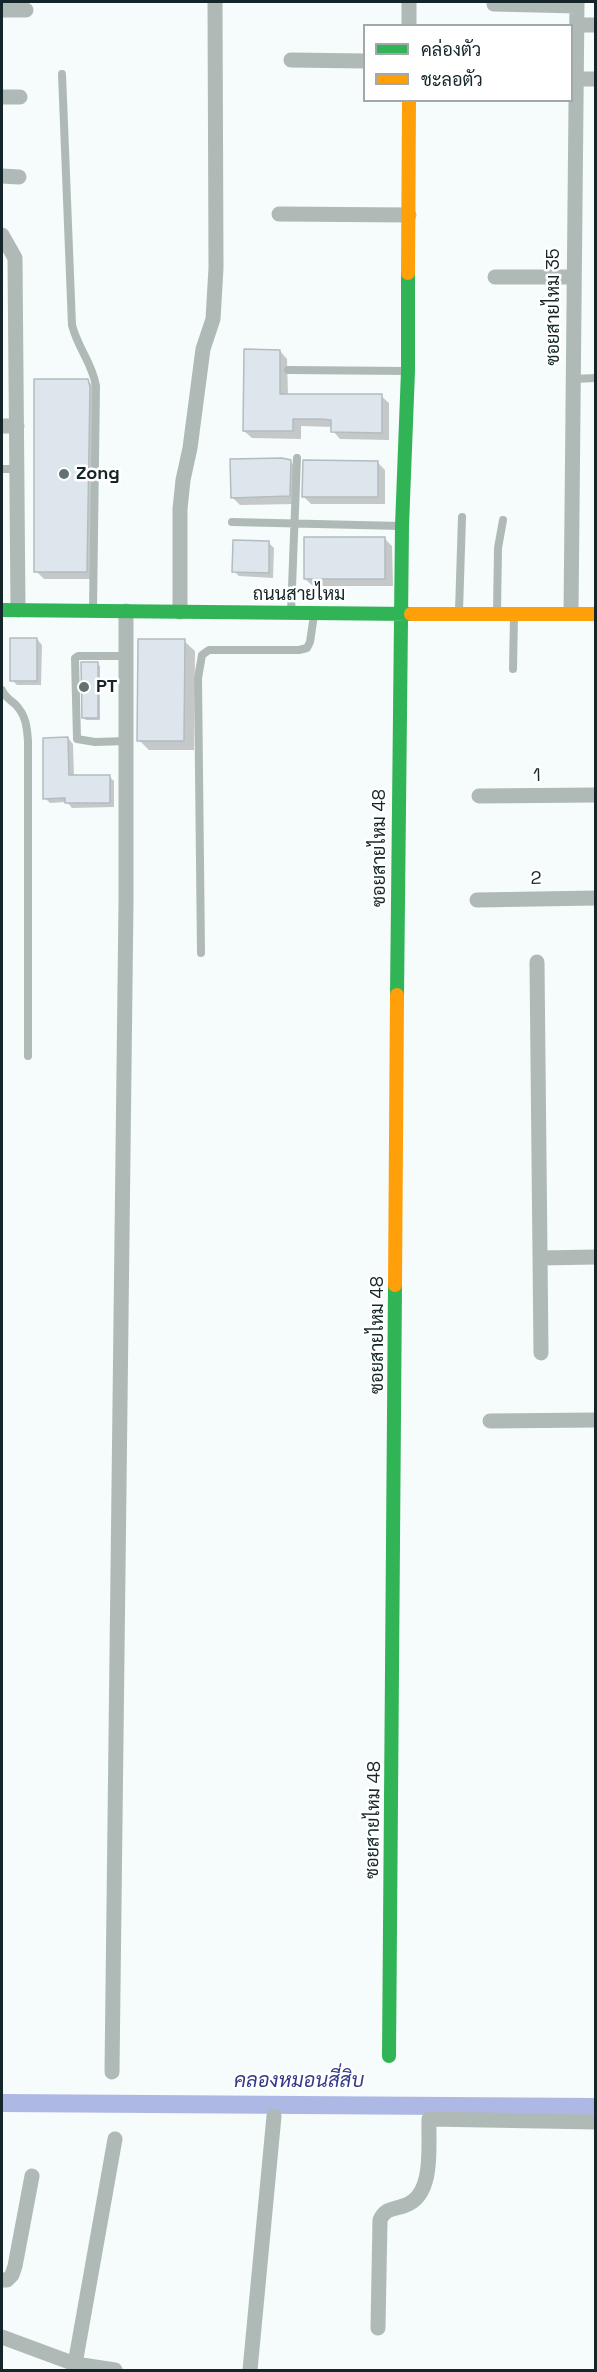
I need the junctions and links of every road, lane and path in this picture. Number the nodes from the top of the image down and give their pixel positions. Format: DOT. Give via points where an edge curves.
graph roads {
  1 [pos="215,2"];
  2 [pos="410,2"];
  3 [pos="494,4"];
  4 [pos="577,4"];
  5 [pos="2,10"];
  6 [pos="26,10"];
  7 [pos="409,24"];
  8 [pos="577,25"];
  9 [pos="596,25"];
  10 [pos="291,60"];
  11 [pos="363,61"];
  12 [pos="62,74"];
  13 [pos="577,79"];
  14 [pos="596,79"];
  15 [pos="2,97"];
  16 [pos="20,97"];
  17 [pos="409,102"];
  18 [pos="2,176"];
  19 [pos="19,177"];
  20 [pos="279,214"];
  21 [pos="409,215"];
  22 [pos="4,243"];
  23 [pos="495,277"];
  24 [pos="573,278"];
  25 [pos="9,338"];
  26 [pos="288,370"];
  27 [pos="408,371"];
  28 [pos="596,378"];
  29 [pos="573,379"];
  30 [pos="9,426"];
  31 [pos="297,458"];
  32 [pos="9,469"];
  33 [pos="462,517"];
  34 [pos="503,520"];
  35 [pos="232,522"];
  36 [pos="293,524"];
  37 [pos="402,526"];
  38 [pos="2,610"];
  39 [pos="18,610"];
  40 [pos="93,611"];
  41 [pos="126,611"];
  42 [pos="180,612"];
  43 [pos="571,613"];
  44 [pos="291,614"];
  45 [pos="315,614"];
  46 [pos="401,614"];
  47 [pos="459,614"];
  48 [pos="514,614"];
  49 [pos="596,614"];
  50 [pos="496,615"];
  51 [pos="126,656"];
  52 [pos="513,669"];
  53 [pos="2,690"];
  54 [pos="126,741"];
  55 [pos="596,795"];
  56 [pos="479,796"];
  57 [pos="596,898"];
  58 [pos="477,900"];
  59 [pos="201,953"];
  60 [pos="537,962"];
  61 [pos="28,1056"];
  62 [pos="596,1257"];
  63 [pos="540,1258"];
  64 [pos="541,1353"];
  65 [pos="596,1420"];
  66 [pos="490,1421"];
  67 [pos="390,2056"];
  68 [pos="112,2072"];
  69 [pos="274,2116"];
  70 [pos="596,2122"];
  71 [pos="116,2139"];
  72 [pos="32,2176"];
  73 [pos="2,2280"];
  74 [pos="378,2328"];
  75 [pos="2,2337"];
  76 [pos="75,2364"];
  77 [pos="115,2370"];
  78 [pos="250,2370"];
  1 -- 42 [label="street" via="214,309 203,349 183,480"];
  2 -- 7 [label="street"];
  3 -- 4 [label="street"];
  4 -- 8 [label="street, ซอยสายไหม 35"];
  5 -- 6 [label="street"];
  8 -- 9 [label="street"];
  8 -- 13 [label="street, ซอยสายไหม 35"];
  10 -- 11 [label="street"];
  12 -- 40 [label="lane" via="72,325 76,342 94,370 96,386"];
  13 -- 14 [label="street"];
  13 -- 24 [label="street, ซอยสายไหม 35"];
  15 -- 16 [label="street"];
  17 -- 21 [label="street, ซอยสายไหม 48"];
  18 -- 19 [label="street"];
  20 -- 21 [label="street"];
  21 -- 27 [label="street, ซอยสายไหม 48"];
  22 -- 25 [label="street" via="15,258"];
  23 -- 24 [label="street"];
  24 -- 29 [label="street, ซอยสายไหม 35"];
  25 -- 30 [label="street"];
  26 -- 27 [label="lane"];
  27 -- 37 [label="street, ซอยสายไหม 48"];
  28 -- 29 [label="lane"];
  29 -- 43 [label="street, ซอยสายไหม 35"];
  30 -- 32 [label="street"];
  31 -- 36 [label="lane"];
  32 -- 39 [label="street"];
  33 -- 47 [label="lane"];
  34 -- 50 [label="lane"];
  35 -- 36 [label="lane"];
  36 -- 37 [label="lane"];
  36 -- 44 [label="lane"];
  37 -- 46 [label="street, ซอยสายไหม 48"];
  38 -- 39 [label="street, ถนนสายไหม"];
  39 -- 40 [label="street, ถนนสายไหม"];
  40 -- 41 [label="street, ถนนสายไหม"];
  41 -- 42 [label="street, ถนนสายไหม"];
  41 -- 51 [label="street"];
  42 -- 44 [label="street, ถนนสายไหม"];
  43 -- 48 [label="street, ถนนสายไหม"];
  43 -- 49 [label="street, ถนนสายไหม"];
  44 -- 45 [label="street, ถนนสายไหม"];
  45 -- 46 [label="street, ถนนสายไหม"];
  45 -- 59 [label="lane" via="307,648 209,650 202,655 198,678"];
  46 -- 47 [label="street, ถนนสายไหม"];
  46 -- 67 [label="street, ซอยสายไหม 48"];
  47 -- 50 [label="street, ถนนสายไหม"];
  48 -- 50 [label="street, ถนนสายไหม"];
  48 -- 52 [label="lane"];
  51 -- 54 [label="street"];
  51 -- 54 [label="lane" via="78,656 74,678 75,738"];
  53 -- 61 [label="lane" via="23,715 28,741"];
  54 -- 68 [label="street"];
  55 -- 56 [label="street, 1"];
  57 -- 58 [label="street, 2"];
  60 -- 63 [label="street"];
  62 -- 63 [label="street"];
  63 -- 64 [label="street"];
  65 -- 66 [label="street"];
  69 -- 78 [label="street"];
  70 -- 74 [label="street" via="429,2119 426,2184 421,2196 389,2209 380,2220"];
  71 -- 76 [label="street"];
  72 -- 73 [label="street" via="15,2266 12,2275"];
  75 -- 76 [label="street"];
  76 -- 77 [label="street"];
}
